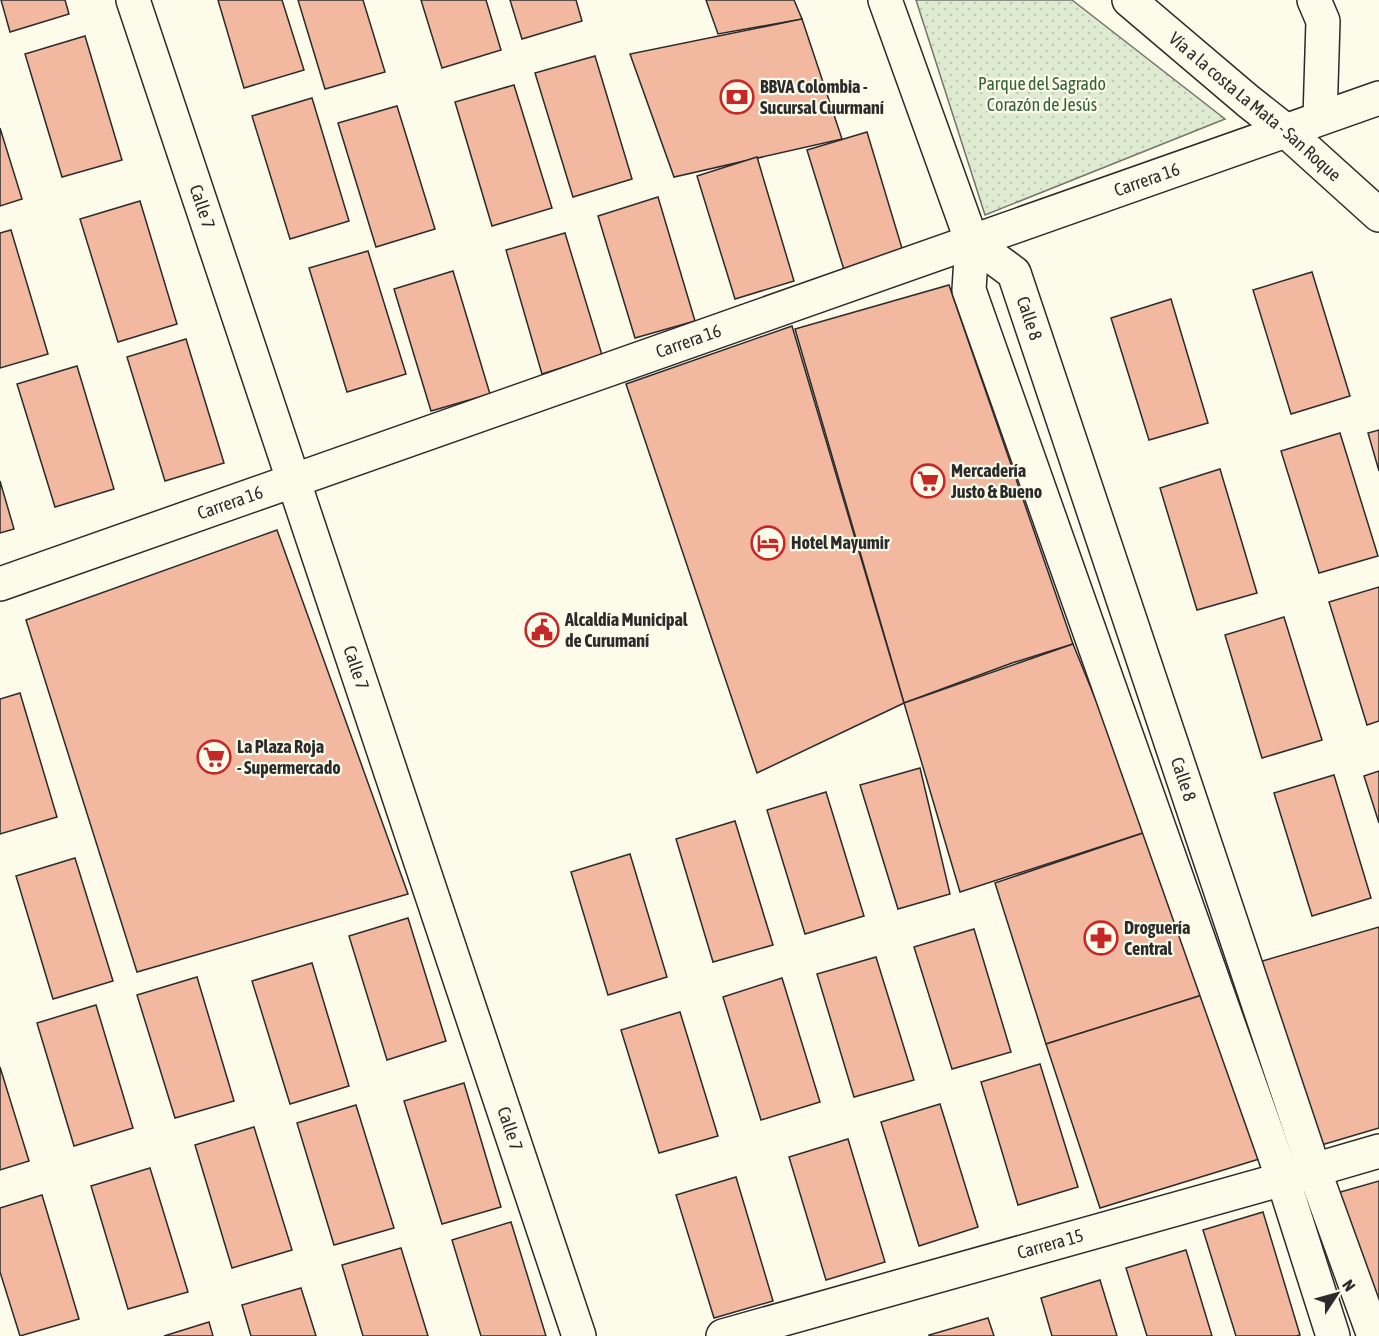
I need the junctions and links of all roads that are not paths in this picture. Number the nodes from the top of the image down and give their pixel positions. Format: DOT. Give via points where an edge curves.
graph roads {
  1 [pos="133,0"];
  2 [pos="885,0"];
  3 [pos="1129,0"];
  4 [pos="1314,0"];
  5 [pos="1379,98"];
  6 [pos="1320,118"];
  7 [pos="1286,131"];
  8 [pos="1379,215"];
  9 [pos="972,242"];
  10 [pos="293,480"];
  11 [pos="0,585"];
  12 [pos="1379,1151"];
  13 [pos="1314,1170"];
  14 [pos="1283,1179"];
  15 [pos="579,1336"];
  16 [pos="723,1336"];
  17 [pos="1333,1336"];
  18 [pos="1374,1336"];
  1 -- 10 [label="main road, Calle 7"];
  2 -- 9 [label="main road"];
  3 -- 7 [label="main road, Vía a la costa La Mata - San Roque"];
  4 -- 6 [label="main road" via="1323,21"];
  5 -- 6 [label="main road, Carrera 16"];
  6 -- 7 [label="main road, Carrera 16"];
  7 -- 8 [label="main road, Vía a la costa La Mata - San Roque"];
  7 -- 9 [label="main road, Carrera 16"];
  9 -- 10 [label="main road, Carrera 16"];
  9 -- 13 [label="main road, Calle 8" via="1014,273"];
  9 -- 14 [label="main road" via="969,290"];
  10 -- 11 [label="main road, Carrera 16"];
  10 -- 15 [label="main road, Calle 7"];
  12 -- 13 [label="main road, Carrera 15"];
  13 -- 14 [label="main road, Carrera 15"];
  13 -- 18 [label="main road, Calle 8"];
  14 -- 16 [label="main road, Carrera 15"];
  14 -- 17 [label="main road"];
}
